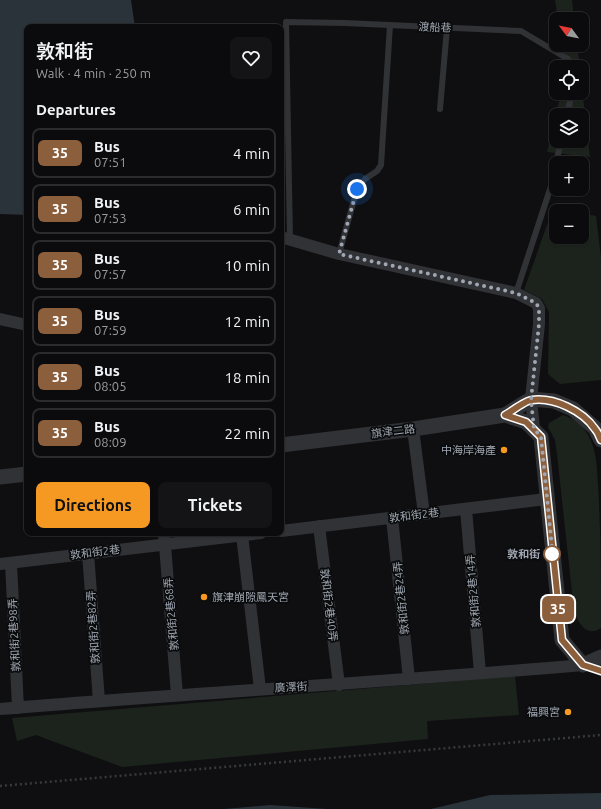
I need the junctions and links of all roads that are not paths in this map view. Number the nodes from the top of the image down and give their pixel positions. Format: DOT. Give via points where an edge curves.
graph roads {
  1 [pos="390,25"];
  2 [pos="447,28"];
  3 [pos="569,60"];
  4 [pos="440,109"];
  5 [pos="549,192"];
  6 [pos="286,238"];
  7 [pos="339,254"];
  8 [pos="516,293"];
  9 [pos="0,319"];
  10 [pos="24,324"];
  11 [pos="531,400"];
  12 [pos="505,415"];
  13 [pos="414,428"];
  14 [pos="534,429"];
  15 [pos="601,440"];
  16 [pos="284,445"];
  17 [pos="24,474"];
  18 [pos="0,477"];
  19 [pos="546,499"];
  20 [pos="466,509"];
  21 [pos="424,514"];
  22 [pos="392,518"];
  23 [pos="319,526"];
  24 [pos="284,531"];
  25 [pos="223,536"];
  26 [pos="242,536"];
  27 [pos="165,539"];
  28 [pos="88,553"];
  29 [pos="5,563"];
  30 [pos="601,657"];
  31 [pos="583,665"];
  32 [pos="601,671"];
  33 [pos="480,673"];
  34 [pos="409,679"];
  35 [pos="339,684"];
  36 [pos="260,689"];
  37 [pos="177,695"];
  38 [pos="99,701"];
  39 [pos="18,708"];
  40 [pos="0,709"];
  1 -- 2 [label="lane, 渡船巷"];
  1 -- 6 [label="lane, 渡船巷" via="286,22"];
  1 -- 7 [label="lane" via="381,165 357,189"];
  2 -- 3 [label="lane, 渡船巷" via="521,31"];
  2 -- 4 [label="lane"];
  5 -- 8 [label="lane"];
  6 -- 7 [label="street"];
  7 -- 8 [label="street"];
  8 -- 11 [label="street" via="536,303 539,308"];
  9 -- 10 [label="street"];
  11 -- 12 [label="street"];
  11 -- 14 [label="street"];
  11 -- 15 [label="street" via="554,401 573,409 595,428"];
  12 -- 13 [label="street, 旗津二路"];
  12 -- 14 [label="street" via="526,422"];
  13 -- 16 [label="street, 旗津二路"];
  13 -- 21 [label="street"];
  14 -- 19 [label="street" via="541,437"];
  17 -- 18 [label="street"];
  19 -- 20 [label="street, 敦和街2巷"];
  19 -- 31 [label="street" via="562,640"];
  20 -- 21 [label="street, 敦和街2巷"];
  20 -- 33 [label="street, 敦和街2巷14弄"];
  21 -- 22 [label="street, 敦和街2巷"];
  22 -- 23 [label="street, 敦和街2巷"];
  22 -- 34 [label="street, 敦和街2巷24弄"];
  23 -- 24 [label="street, 敦和街2巷"];
  23 -- 35 [label="street, 敦和街2巷40弄"];
  25 -- 27 [label="street, 敦和街2巷"];
  26 -- 36 [label="street"];
  27 -- 28 [label="street, 敦和街2巷"];
  27 -- 37 [label="street, 敦和街2巷68弄"];
  28 -- 29 [label="street, 敦和街2巷"];
  28 -- 38 [label="street, 敦和街2巷82弄"];
  29 -- 39 [label="street, 敦和街2巷98弄"];
  30 -- 31 [label="street"];
  31 -- 32 [label="street"];
  31 -- 33 [label="street, 廣澤街"];
  33 -- 34 [label="street, 廣澤街"];
  34 -- 35 [label="street, 廣澤街"];
  35 -- 36 [label="street, 廣澤街"];
  36 -- 37 [label="street, 廣澤街"];
  37 -- 38 [label="street, 廣澤街"];
  38 -- 39 [label="street, 廣澤街"];
  39 -- 40 [label="street, 廣澤街"];
}
